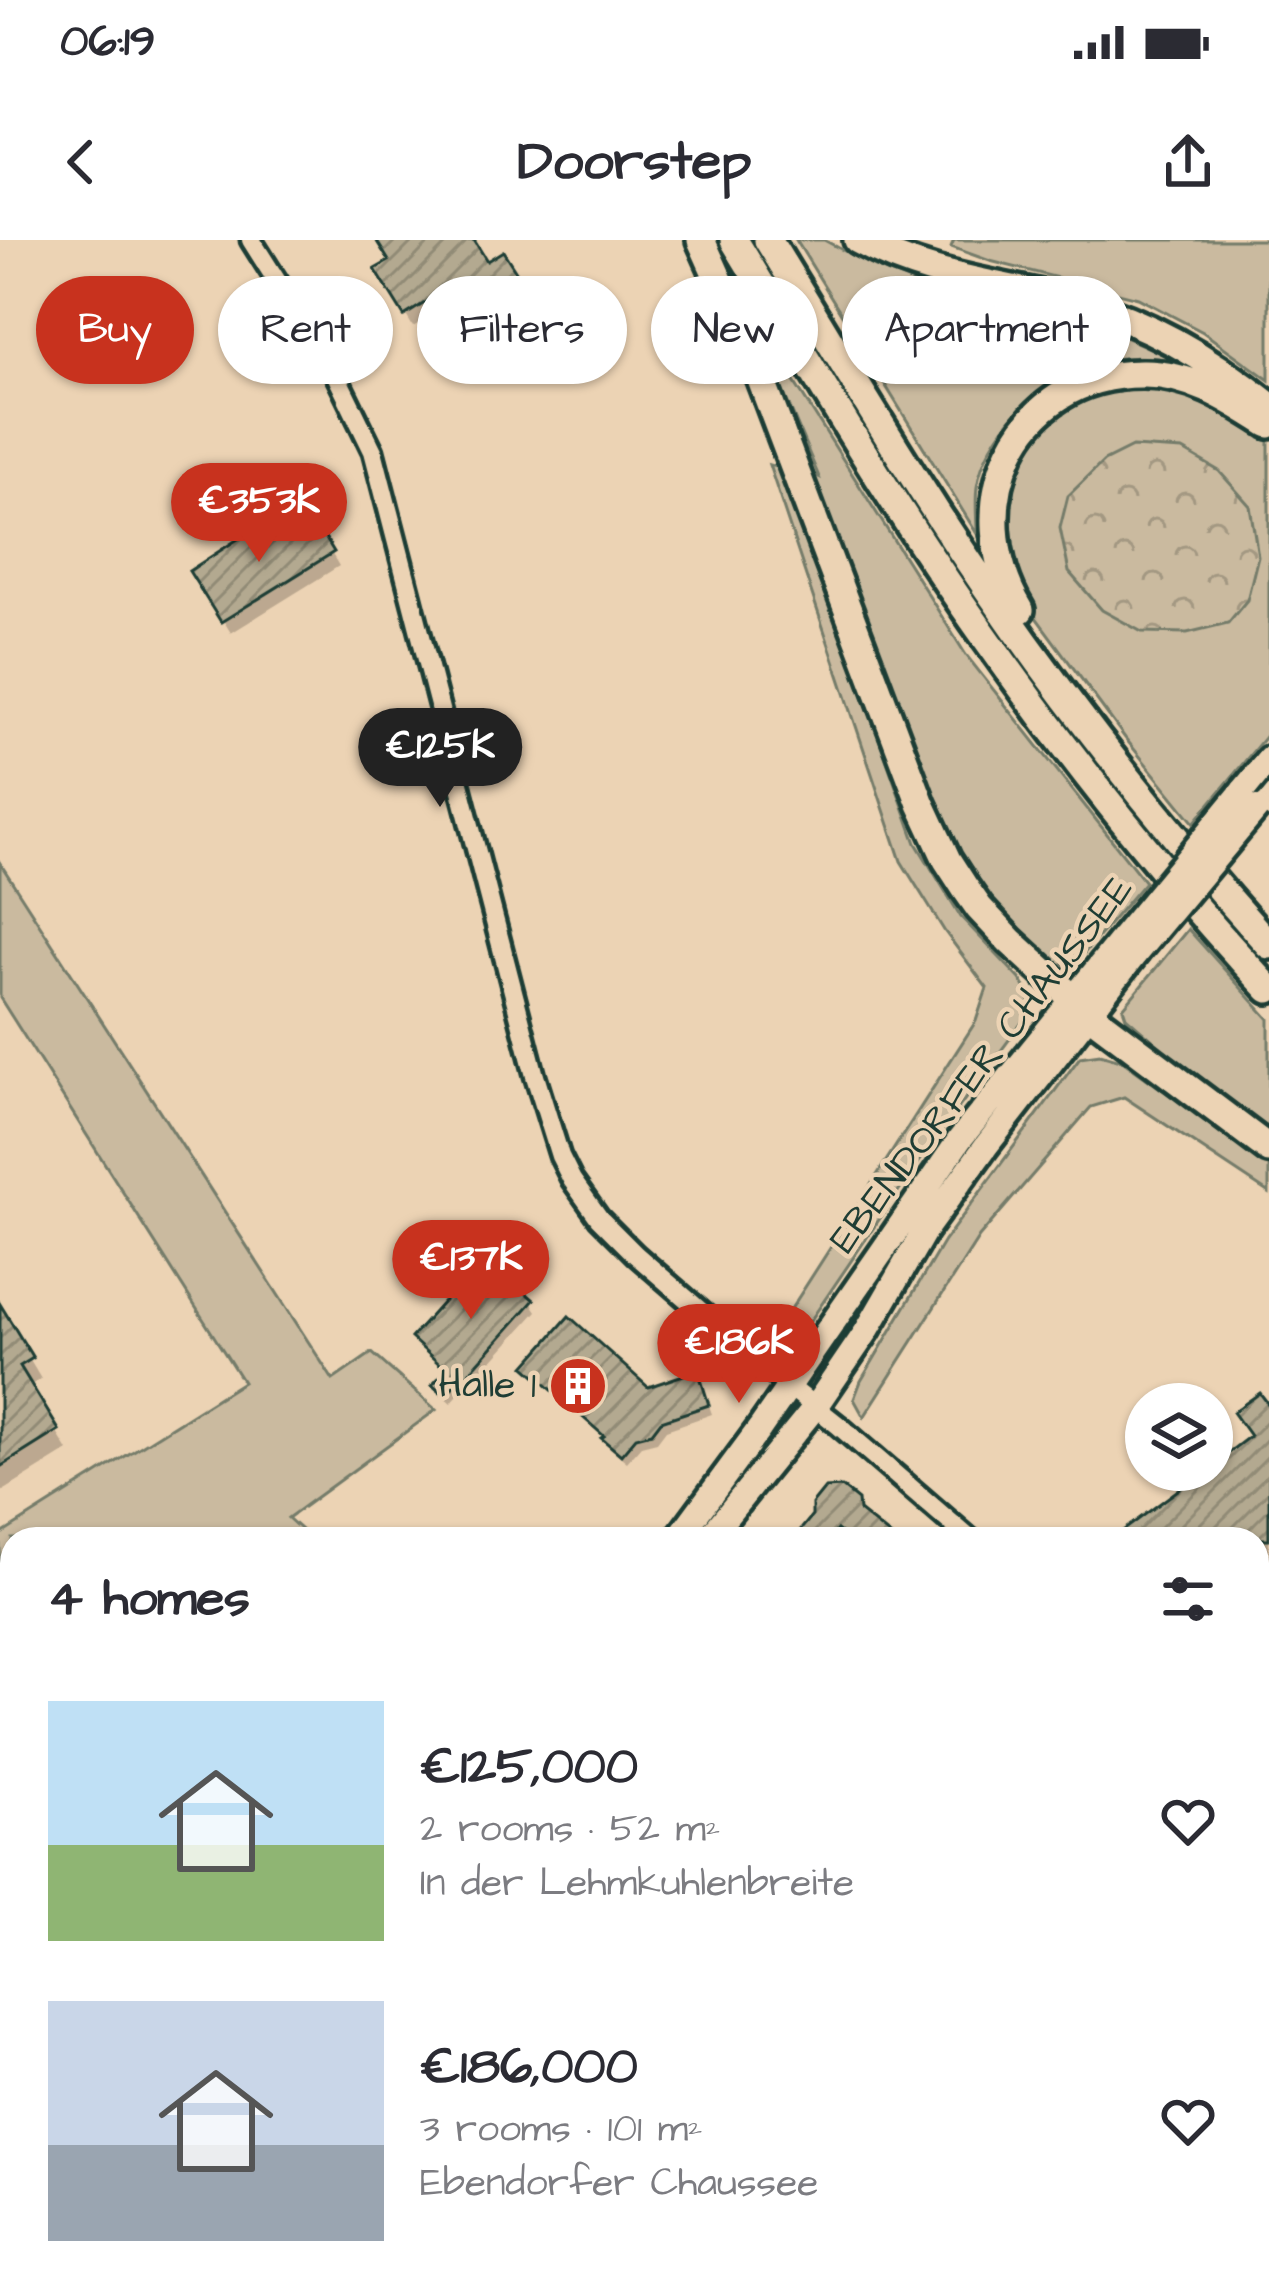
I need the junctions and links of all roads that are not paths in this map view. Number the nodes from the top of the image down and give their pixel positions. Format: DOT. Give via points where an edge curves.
graph roads {
  1 [pos="251,240"];
  2 [pos="701,240"];
  3 [pos="734,240"];
  4 [pos="768,240"];
  5 [pos="858,240"];
  6 [pos="1269,406"];
  7 [pos="1269,424"];
  8 [pos="1076,713"];
  9 [pos="1269,759"];
  10 [pos="1256,798"];
  11 [pos="1269,945"];
  12 [pos="1269,989"];
  13 [pos="1081,1007"];
  14 [pos="1269,1149"];
  15 [pos="789,1387"];
  16 [pos="815,1406"];
  17 [pos="687,1527"];
  18 [pos="718,1527"];
  19 [pos="956,1527"];
  1 -- 15 [label="street" via="336,375 373,451 560,1156 616,1236"];
  2 -- 13 [label="highway" via="933,832 979,908"];
  3 -- 12 [label="highway" via="987,640 1152,857"];
  4 -- 8 [label="highway" via="937,513"];
  5 -- 6 [label="highway" via="947,275 1146,326"];
  7 -- 8 [label="highway" via="1200,385 1142,374 1080,386 1021,433 998,486 995,543 1018,606 1065,673"];
  8 -- 11 [label="highway"];
  9 -- 10 [label="main road, EBENDORFER CHAUSSEE"];
  10 -- 13 [label="main road, EBENDORFER CHAUSSEE, bridge"];
  13 -- 14 [label="highway"];
  13 -- 15 [label="main road, EBENDORFER CHAUSSEE" via="960,1139"];
  13 -- 16 [label="main road, EBENDORFER CHAUSSEE" via="925,1230"];
  15 -- 16 [label="street"];
  15 -- 17 [label="main road, EBENDORFER CHAUSSEE"];
  16 -- 18 [label="main road, EBENDORFER CHAUSSEE"];
  16 -- 19 [label="street"];
}
